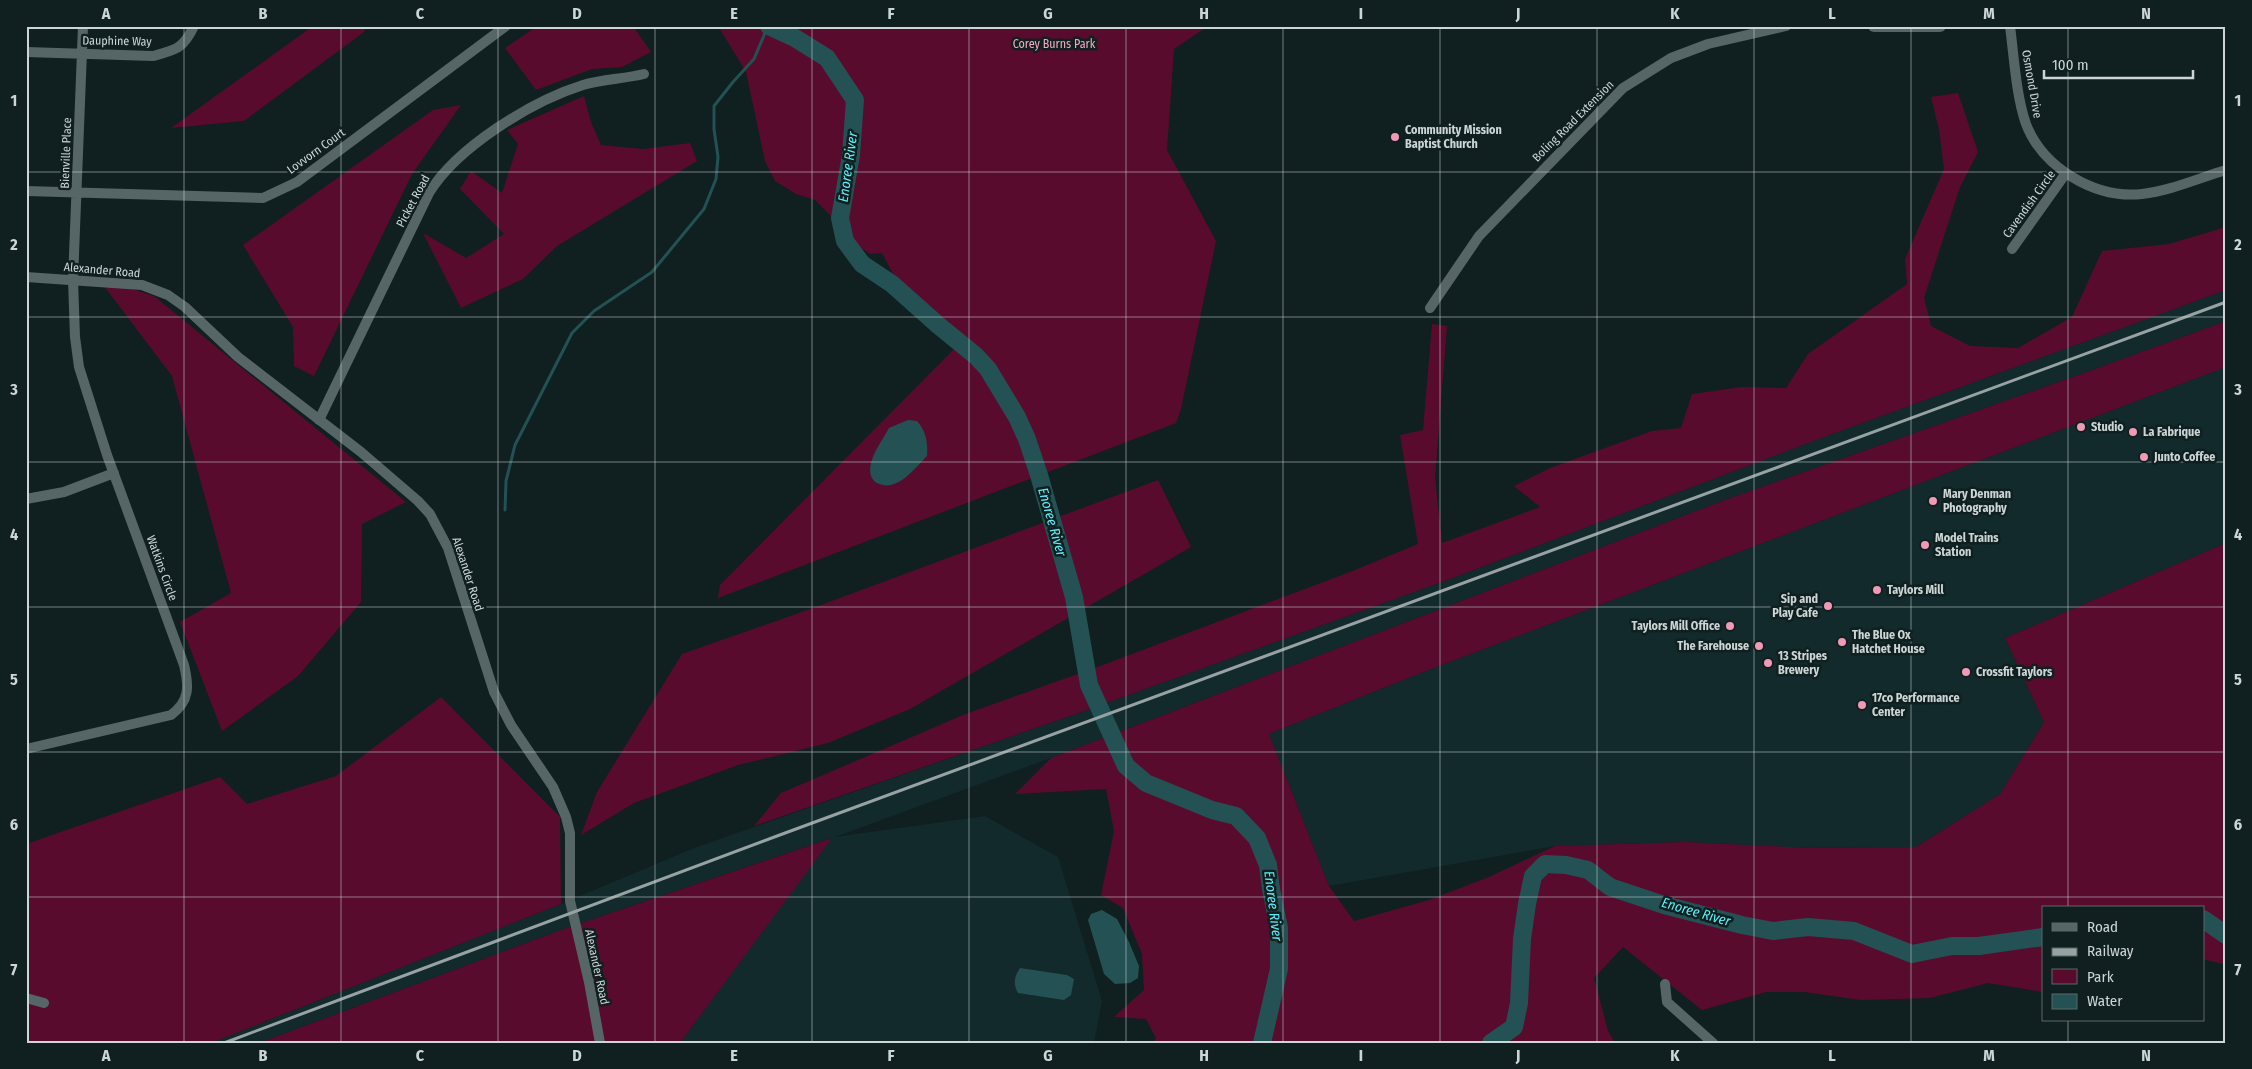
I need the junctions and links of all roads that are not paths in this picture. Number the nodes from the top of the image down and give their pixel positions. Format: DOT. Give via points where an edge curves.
graph roads {
  1 [pos="83,26"];
  2 [pos="194,26"];
  3 [pos="506,26"];
  4 [pos="1786,26"];
  5 [pos="1874,26"];
  6 [pos="1940,26"];
  7 [pos="2010,26"];
  8 [pos="26,52"];
  9 [pos="82,54"];
  10 [pos="644,74"];
  11 [pos="2226,170"];
  12 [pos="2066,173"];
  13 [pos="26,191"];
  14 [pos="77,194"];
  15 [pos="2012,249"];
  16 [pos="26,277"];
  17 [pos="73,280"];
  18 [pos="1430,308"];
  19 [pos="320,420"];
  20 [pos="114,473"];
  21 [pos="26,499"];
  22 [pos="26,749"];
  23 [pos="1665,984"];
  24 [pos="26,998"];
  25 [pos="44,1003"];
  26 [pos="600,1043"];
  27 [pos="1713,1043"];
  1 -- 9 [label="street, Bienville Place"];
  2 -- 9 [label="street, Dauphine Way" via="187,41 172,51 159,54"];
  3 -- 14 [label="street, Lovvorn Court" via="297,182 263,198"];
  4 -- 18 [label="street, Boling Road Extension" via="1708,44 1671,58 1623,88 1480,236"];
  5 -- 6 [label="street"];
  7 -- 12 [label="street, Osmond Drive" via="2026,124 2042,149"];
  8 -- 9 [label="street, Dauphine Way"];
  9 -- 14 [label="street, Bienville Place"];
  10 -- 19 [label="street, Picket Road" via="586,84 552,97 492,132 446,168 429,193"];
  11 -- 12 [label="street, Osmond Drive" via="2162,190 2130,195 2093,187"];
  12 -- 15 [label="street, Cavendish Circle"];
  13 -- 14 [label="street, Lovvorn Court"];
  14 -- 17 [label="street, Bienville Place"];
  16 -- 17 [label="street, Alexander Road"];
  17 -- 19 [label="street, Alexander Road" via="142,285 168,295 238,357"];
  17 -- 20 [label="street, Watkins Circle" via="79,366"];
  19 -- 26 [label="street, Alexander Road" via="418,501 443,537 494,692 511,725 553,787 566,817 570,833 570,901"];
  20 -- 21 [label="street" via="64,492"];
  20 -- 22 [label="street, Watkins Circle" via="184,665 189,684 187,696 178,710 165,717"];
  23 -- 27 [label="street" via="1668,1002"];
  24 -- 25 [label="street"];
}
